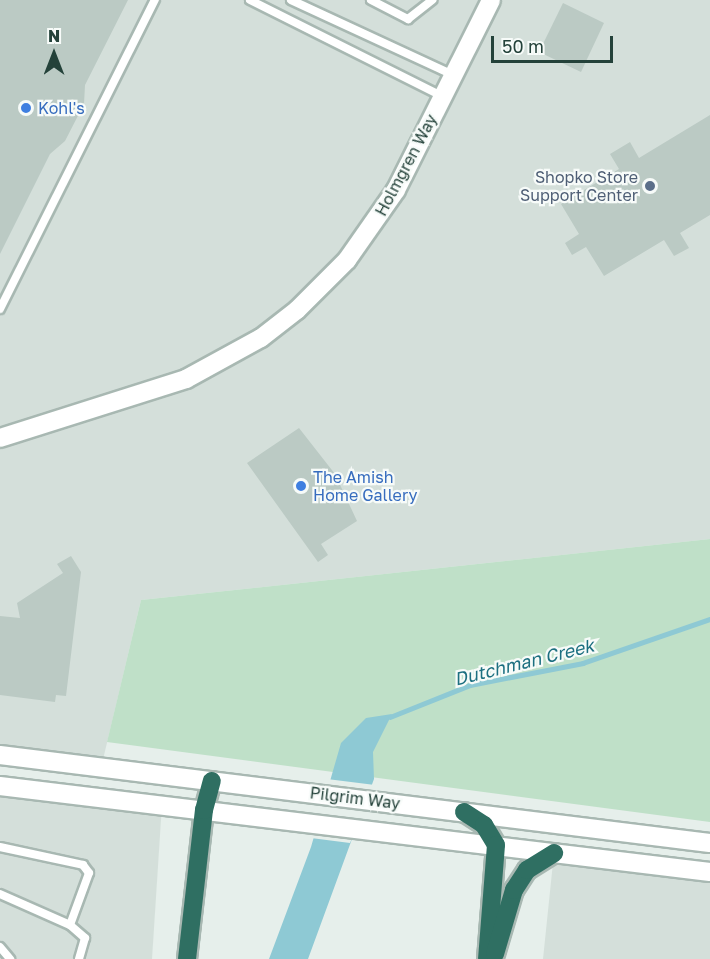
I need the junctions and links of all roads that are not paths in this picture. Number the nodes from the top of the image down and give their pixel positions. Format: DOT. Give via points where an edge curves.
graph roads {
  1 [pos="155,0"];
  2 [pos="250,0"];
  3 [pos="291,0"];
  4 [pos="371,0"];
  5 [pos="432,0"];
  6 [pos="491,0"];
  7 [pos="263,3"];
  8 [pos="453,75"];
  9 [pos="442,96"];
  10 [pos="0,309"];
  11 [pos="0,438"];
  12 [pos="0,754"];
  13 [pos="212,781"];
  14 [pos="0,786"];
  15 [pos="204,810"];
  16 [pos="464,812"];
  17 [pos="710,843"];
  18 [pos="496,845"];
  19 [pos="0,847"];
  20 [pos="554,853"];
  21 [pos="710,872"];
  22 [pos="0,894"];
  23 [pos="70,925"];
  24 [pos="0,947"];
  25 [pos="10,959"];
  26 [pos="79,959"];
  27 [pos="187,959"];
  28 [pos="487,959"];
  29 [pos="494,959"];
  1 -- 10 [label="lane"];
  2 -- 7 [label="lane"];
  3 -- 8 [label="lane"];
  4 -- 5 [label="lane" via="408,19"];
  6 -- 8 [label="street, Holmgren Way"];
  7 -- 9 [label="lane"];
  8 -- 9 [label="street, Holmgren Way"];
  9 -- 11 [label="street, Holmgren Way" via="371,229 320,288 279,324 223,361 170,386"];
  12 -- 13 [label="street, Pilgrim Way"];
  13 -- 15 [label="highway"];
  13 -- 16 [label="street, Pilgrim Way"];
  14 -- 15 [label="street, Pilgrim Way"];
  15 -- 18 [label="street, Pilgrim Way"];
  15 -- 27 [label="highway"];
  16 -- 17 [label="street, Pilgrim Way"];
  16 -- 18 [label="highway" via="484,825"];
  18 -- 20 [label="street, Pilgrim Way"];
  18 -- 28 [label="highway"];
  19 -- 23 [label="lane" via="83,865 89,873"];
  20 -- 21 [label="street, Pilgrim Way"];
  20 -- 29 [label="highway" via="527,870 514,890"];
  22 -- 23 [label="lane"];
  23 -- 26 [label="lane" via="85,938"];
  24 -- 25 [label="lane"];
}
